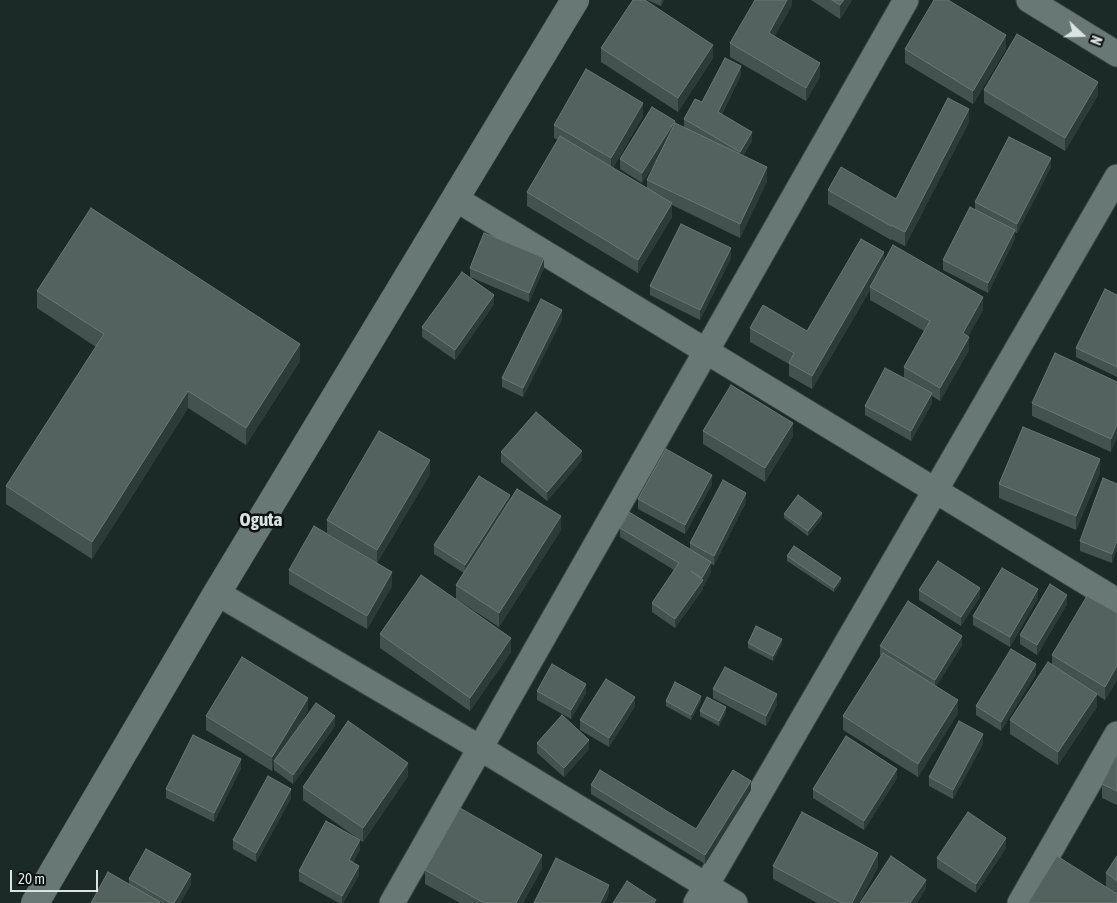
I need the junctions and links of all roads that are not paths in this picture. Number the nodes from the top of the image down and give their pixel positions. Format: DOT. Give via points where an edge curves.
graph roads {
  1 [pos="576,0"];
  2 [pos="906,0"];
  3 [pos="1029,0"];
  4 [pos="1117,54"];
  5 [pos="1117,177"];
  6 [pos="456,199"];
  7 [pos="706,351"];
  8 [pos="935,490"];
  9 [pos="218,593"];
  10 [pos="1117,602"];
  11 [pos="1117,734"];
  12 [pos="480,748"];
  13 [pos="701,894"];
  14 [pos="35,903"];
  15 [pos="392,903"];
  16 [pos="735,903"];
  17 [pos="1020,903"];
  1 -- 6 [label="street"];
  2 -- 7 [label="street"];
  3 -- 4 [label="street"];
  5 -- 8 [label="street"];
  6 -- 7 [label="street"];
  6 -- 9 [label="street"];
  7 -- 8 [label="street"];
  7 -- 12 [label="street"];
  8 -- 10 [label="street"];
  8 -- 13 [label="street"];
  9 -- 12 [label="street"];
  9 -- 14 [label="street"];
  11 -- 17 [label="street"];
  12 -- 13 [label="street"];
  12 -- 15 [label="street"];
  13 -- 16 [label="street"];
}
